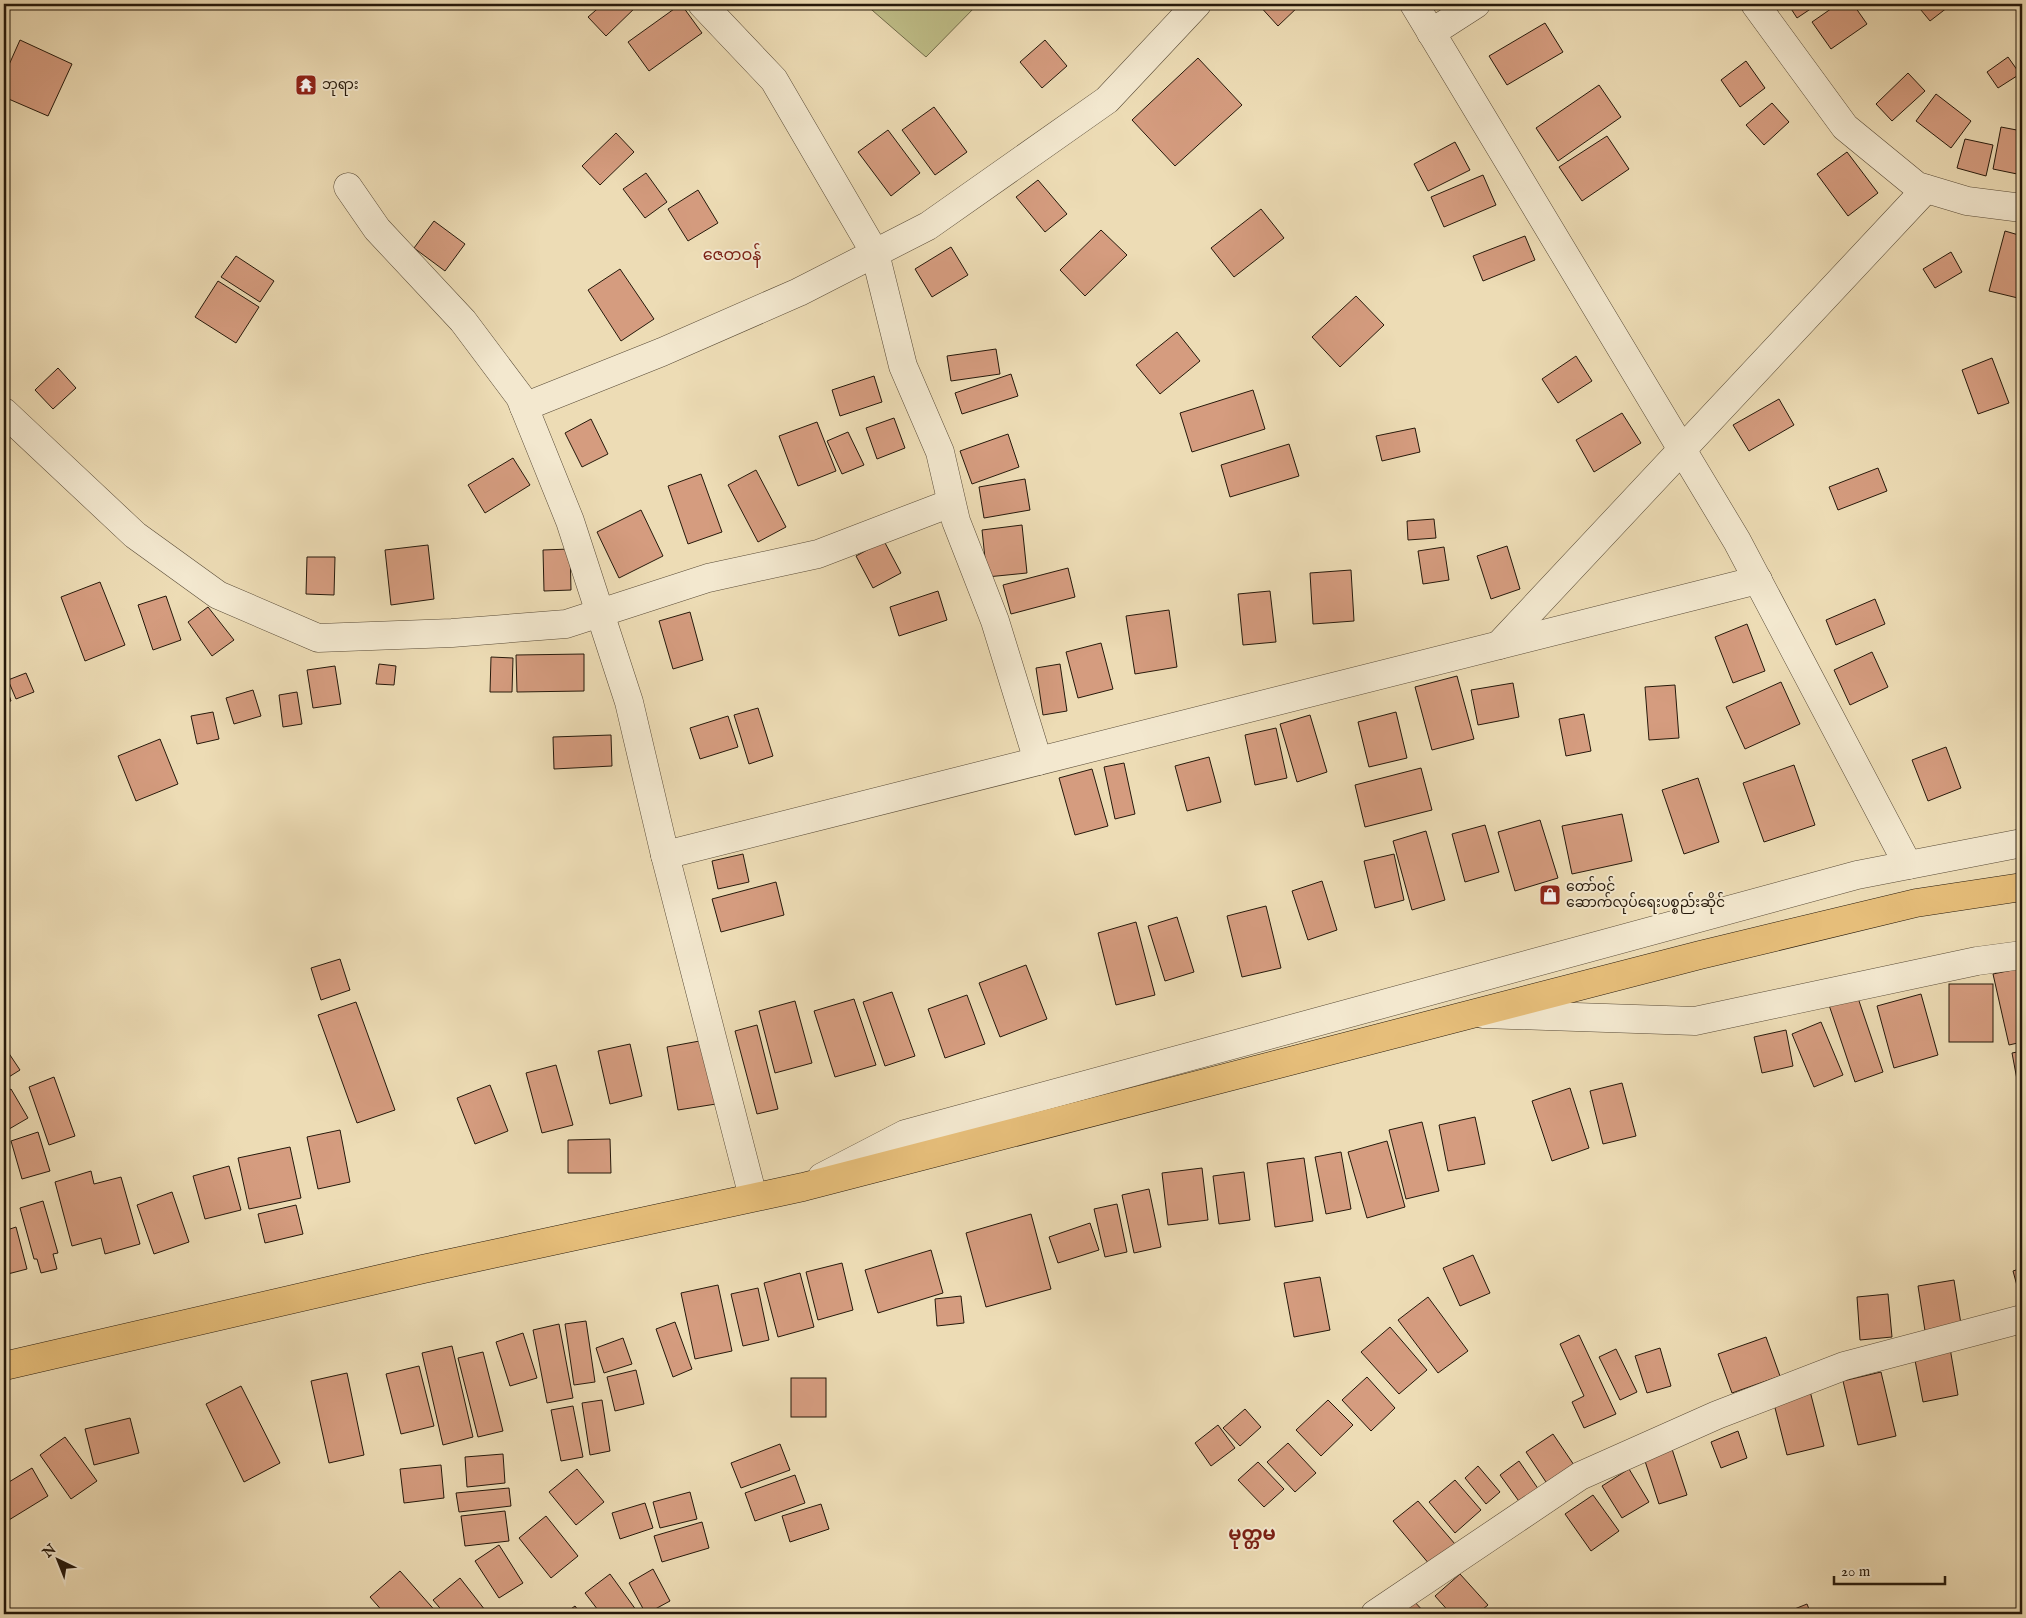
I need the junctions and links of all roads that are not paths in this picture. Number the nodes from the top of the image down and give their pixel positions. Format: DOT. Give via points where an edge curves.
graph roads {
  1 [pos="702,4"];
  2 [pos="1197,4"];
  3 [pos="1414,4"];
  4 [pos="1476,4"];
  5 [pos="1755,4"];
  6 [pos="1432,33"];
  7 [pos="348,187"];
  8 [pos="1926,189"];
  9 [pos="2022,208"];
  10 [pos="875,253"];
  11 [pos="524,407"];
  12 [pos="4,412"];
  13 [pos="1683,450"];
  14 [pos="952,502"];
  15 [pos="1758,580"];
  16 [pos="600,614"];
  17 [pos="1499,645"];
  18 [pos="1038,761"];
  19 [pos="2022,843"];
  20 [pos="665,855"];
  21 [pos="1908,865"];
  22 [pos="2022,887"];
  23 [pos="2022,955"];
  24 [pos="1475,1014"];
  25 [pos="803,1187"];
  26 [pos="753,1197"];
  27 [pos="2022,1319"];
  28 [pos="4,1366"];
  29 [pos="1375,1614"];
  1 -- 10 [label="street" via="774,80"];
  2 -- 10 [label="street" via="1107,100 928,226"];
  3 -- 6 [label="street"];
  4 -- 6 [label="street"];
  5 -- 8 [label="street" via="1845,127 1917,186"];
  6 -- 13 [label="street"];
  7 -- 11 [label="street" via="377,228 463,321 520,397"];
  8 -- 9 [label="street" via="1967,201"];
  8 -- 13 [label="street"];
  10 -- 11 [label="street" via="799,292"];
  10 -- 14 [label="street" via="903,366 940,452"];
  11 -- 16 [label="street" via="570,521"];
  12 -- 16 [label="street" via="135,535 165,557 218,595 318,638 452,633 566,624"];
  13 -- 15 [label="street"];
  13 -- 17 [label="street"];
  14 -- 16 [label="street" via="818,554 708,578"];
  14 -- 18 [label="street" via="956,521 995,621"];
  15 -- 17 [label="street"];
  15 -- 21 [label="street"];
  16 -- 20 [label="street" via="629,702"];
  17 -- 18 [label="street"];
  18 -- 20 [label="street"];
  19 -- 21 [label="street"];
  20 -- 26 [label="street"];
  21 -- 25 [label="street" via="1857,875 906,1134"];
  22 -- 24 [label="highway" via="1916,903"];
  23 -- 24 [label="street" via="1977,961 1695,1021"];
  24 -- 25 [label="highway"];
  25 -- 26 [label="highway"];
  26 -- 28 [label="highway"];
  27 -- 29 [label="street" via="1844,1366 1717,1415 1580,1476"];
}
